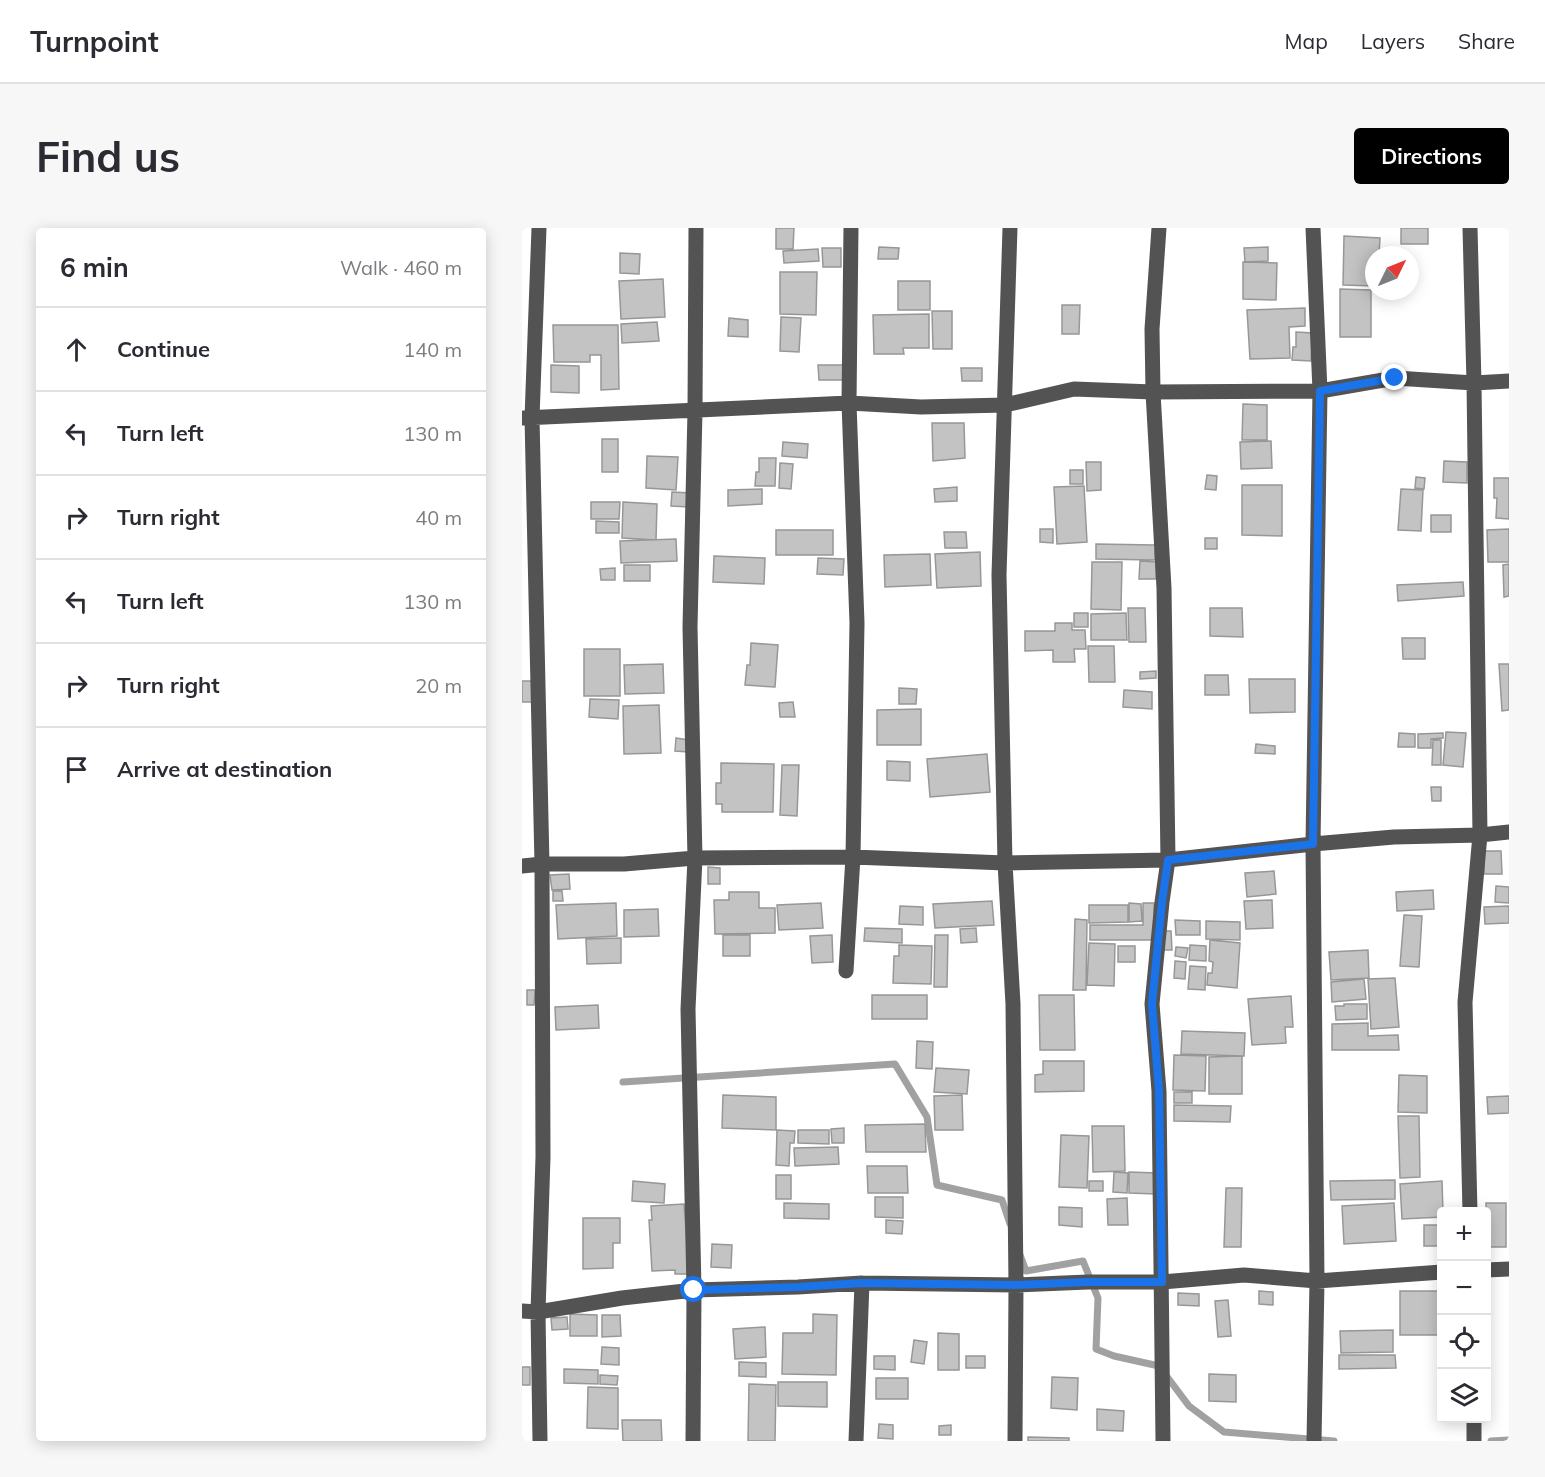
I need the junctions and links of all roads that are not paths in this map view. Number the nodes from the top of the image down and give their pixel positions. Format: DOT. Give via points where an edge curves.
graph roads {
  1 [pos="539,228"];
  2 [pos="696,228"];
  3 [pos="851,228"];
  4 [pos="1010,228"];
  5 [pos="1159,228"];
  6 [pos="1313,228"];
  7 [pos="1470,228"];
  8 [pos="1509,381"];
  9 [pos="1474,383"];
  10 [pos="1320,391"];
  11 [pos="1153,392"];
  12 [pos="849,403"];
  13 [pos="1005,405"];
  14 [pos="695,411"];
  15 [pos="527,418"];
  16 [pos="1509,832"];
  17 [pos="1480,835"];
  18 [pos="1313,844"];
  19 [pos="853,857"];
  20 [pos="695,858"];
  21 [pos="1168,860"];
  22 [pos="1005,863"];
  23 [pos="542,864"];
  24 [pos="522,866"];
  25 [pos="846,971"];
  26 [pos="1470,1207"];
  27 [pos="1509,1269"];
  28 [pos="1491,1270"];
  29 [pos="1437,1272"];
  30 [pos="1317,1281"];
  31 [pos="1162,1282"];
  32 [pos="862,1283"];
  33 [pos="1016,1285"];
  34 [pos="694,1290"];
  35 [pos="522,1311"];
  36 [pos="538,1312"];
  37 [pos="1474,1423"];
  38 [pos="540,1441"];
  39 [pos="693,1441"];
  40 [pos="856,1441"];
  41 [pos="1015,1441"];
  42 [pos="1163,1441"];
  43 [pos="1314,1441"];
  44 [pos="1474,1441"];
  1 -- 15 [label="street"];
  2 -- 14 [label="street"];
  3 -- 12 [label="street"];
  4 -- 13 [label="street"];
  5 -- 11 [label="street" via="1152,329"];
  6 -- 10 [label="street"];
  7 -- 9 [label="street"];
  8 -- 9 [label="street"];
  9 -- 10 [label="street" via="1395,378"];
  9 -- 17 [label="street"];
  10 -- 11 [label="street"];
  10 -- 18 [label="street"];
  11 -- 13 [label="street" via="1074,389"];
  11 -- 21 [label="street" via="1164,588"];
  12 -- 13 [label="street" via="921,407"];
  12 -- 14 [label="street"];
  12 -- 19 [label="street" via="857,623"];
  13 -- 22 [label="street" via="999,575"];
  14 -- 15 [label="street"];
  14 -- 20 [label="street" via="690,627"];
  15 -- 23 [label="street"];
  16 -- 17 [label="street"];
  17 -- 18 [label="street"];
  17 -- 26 [label="street" via="1465,1002"];
  18 -- 21 [label="street"];
  18 -- 30 [label="street"];
  19 -- 20 [label="street"];
  19 -- 22 [label="street"];
  19 -- 25 [label="street"];
  20 -- 23 [label="street" via="624,864"];
  20 -- 34 [label="street" via="688,1009"];
  21 -- 22 [label="street"];
  21 -- 31 [label="street" via="1152,1004 1159,1091"];
  22 -- 33 [label="street" via="1013,1004"];
  23 -- 24 [label="street"];
  23 -- 36 [label="street" via="543,1157"];
  27 -- 28 [label="street"];
  29 -- 30 [label="street"];
  30 -- 31 [label="street" via="1244,1275"];
  30 -- 43 [label="street"];
  31 -- 33 [label="street"];
  31 -- 42 [label="street"];
  32 -- 33 [label="street"];
  32 -- 34 [label="street"];
  32 -- 40 [label="street"];
  33 -- 41 [label="street"];
  34 -- 36 [label="street"];
  34 -- 39 [label="street"];
  35 -- 36 [label="street"];
  36 -- 38 [label="street"];
  37 -- 44 [label="street"];
}
